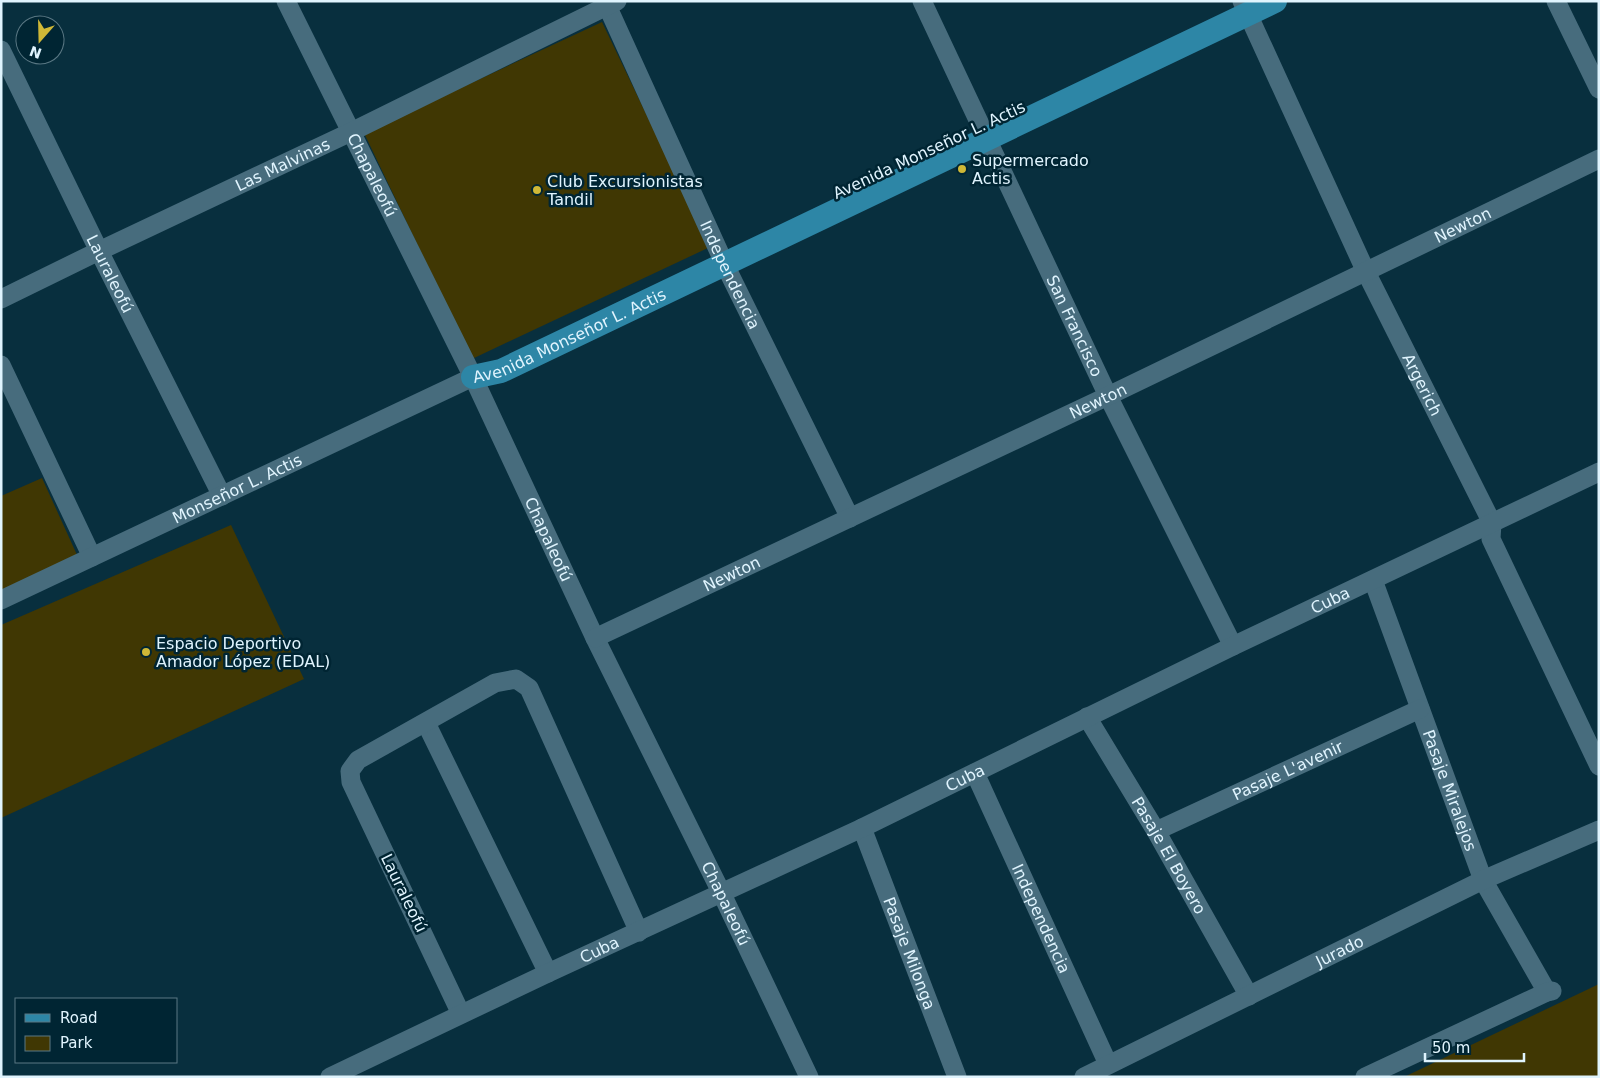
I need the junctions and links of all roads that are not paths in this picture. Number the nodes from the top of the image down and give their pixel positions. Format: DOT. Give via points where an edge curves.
graph roads {
  1 [pos="286,1"];
  2 [pos="922,1"];
  3 [pos="1275,1"];
  4 [pos="1556,1"];
  5 [pos="610,3"];
  6 [pos="1244,5"];
  7 [pos="1,50"];
  8 [pos="1599,89"];
  9 [pos="352,132"];
  10 [pos="984,132"];
  11 [pos="1599,159"];
  12 [pos="99,251"];
  13 [pos="722,257"];
  14 [pos="1366,272"];
  15 [pos="1,299"];
  16 [pos="1,365"];
  17 [pos="473,377"];
  18 [pos="1108,396"];
  19 [pos="1599,472"];
  20 [pos="222,496"];
  21 [pos="850,518"];
  22 [pos="1492,523"];
  23 [pos="92,557"];
  24 [pos="1373,580"];
  25 [pos="1,600"];
  26 [pos="595,638"];
  27 [pos="1233,646"];
  28 [pos="1420,709"];
  29 [pos="1087,717"];
  30 [pos="426,723"];
  31 [pos="1599,766"];
  32 [pos="975,773"];
  33 [pos="862,828"];
  34 [pos="1599,830"];
  35 [pos="1156,831"];
  36 [pos="1483,880"];
  37 [pos="721,892"];
  38 [pos="638,932"];
  39 [pos="548,973"];
  40 [pos="1249,996"];
  41 [pos="461,1014"];
  42 [pos="1108,1064"];
  43 [pos="330,1077"];
  44 [pos="808,1077"];
  45 [pos="957,1077"];
  46 [pos="1084,1077"];
  47 [pos="1365,1077"];
  1 -- 9 [label="street, Chapaleofú"];
  2 -- 10 [label="street, San Francisco"];
  3 -- 6 [label="main road, Avenida Monseñor L. Actis"];
  4 -- 8 [label="street"];
  5 -- 9 [label="street, Las Malvinas"];
  5 -- 13 [label="street, Independencia"];
  6 -- 10 [label="main road, Avenida Monseñor L. Actis"];
  6 -- 14 [label="street, Argerich"];
  7 -- 12 [label="street, Lauraleofú"];
  9 -- 12 [label="street, Las Malvinas"];
  9 -- 17 [label="street, Chapaleofú"];
  10 -- 13 [label="main road, Avenida Monseñor L. Actis"];
  10 -- 18 [label="street, San Francisco"];
  11 -- 14 [label="street, Newton"];
  12 -- 15 [label="street, Las Malvinas"];
  12 -- 20 [label="street, Lauraleofú"];
  13 -- 17 [label="main road, Avenida Monseñor L. Actis" via="501,371"];
  13 -- 21 [label="street, Independencia"];
  14 -- 18 [label="street, Newton"];
  14 -- 22 [label="street, Argerich"];
  16 -- 23 [label="street"];
  17 -- 20 [label="street, Monseñor L. Actis"];
  17 -- 26 [label="street, Chapaleofú"];
  18 -- 21 [label="street, Newton"];
  18 -- 27 [label="street, San Francisco"];
  19 -- 22 [label="street, Cuba"];
  20 -- 23 [label="street, Monseñor L. Actis"];
  21 -- 26 [label="street, Newton"];
  22 -- 24 [label="street, Cuba"];
  22 -- 31 [label="street, Argerich" via="1491,539"];
  23 -- 25 [label="street, Monseñor L. Actis"];
  24 -- 27 [label="street, Cuba"];
  24 -- 28 [label="street, Pasaje Miralejos"];
  26 -- 37 [label="street, Chapaleofú"];
  27 -- 29 [label="street, Cuba"];
  28 -- 35 [label="street, Pasaje L'avenir"];
  28 -- 36 [label="street, Pasaje Miralejos"];
  29 -- 32 [label="street, Cuba"];
  29 -- 35 [label="street, Pasaje El Boyero"];
  30 -- 38 [label="street" via="495,683 516,679 529,688"];
  30 -- 39 [label="street"];
  30 -- 41 [label="street, Lauraleofú" via="358,760 350,771 351,782"];
  32 -- 33 [label="street, Cuba"];
  32 -- 42 [label="street, Independencia"];
  33 -- 37 [label="street, Cuba"];
  33 -- 45 [label="street, Pasaje Milonga"];
  34 -- 36 [label="street, Jurado"];
  35 -- 40 [label="street, Pasaje El Boyero"];
  36 -- 40 [label="street, Jurado"];
  36 -- 47 [label="street, Pasaje Miralejos" via="1549,991"];
  37 -- 38 [label="street, Cuba"];
  37 -- 44 [label="street, Chapaleofú"];
  38 -- 39 [label="street, Cuba"];
  39 -- 41 [label="street, Cuba"];
  40 -- 42 [label="street, Jurado"];
  41 -- 43 [label="street, Cuba"];
  42 -- 46 [label="street, Jurado"];
}
